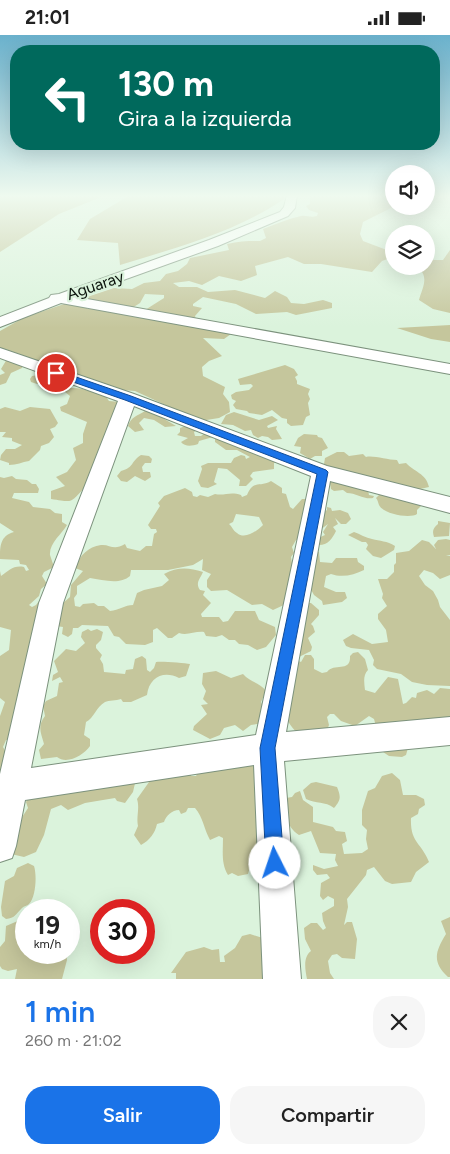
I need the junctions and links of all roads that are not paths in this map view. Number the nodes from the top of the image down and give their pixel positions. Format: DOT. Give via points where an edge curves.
graph roads {
  1 [pos="227,239"];
  2 [pos="56,299"];
  3 [pos="0,322"];
  4 [pos="1,354"];
  5 [pos="450,369"];
  6 [pos="128,398"];
  7 [pos="322,472"];
  8 [pos="450,505"];
  9 [pos="450,731"];
  10 [pos="268,748"];
  11 [pos="14,786"];
  12 [pos="0,846"];
  13 [pos="282,979"];
  1 -- 2 [label="street, Aguaray"];
  2 -- 3 [label="street, Aguaray"];
  2 -- 5 [label="street"];
  4 -- 6 [label="street"];
  6 -- 7 [label="street"];
  6 -- 11 [label="street" via="51,603"];
  7 -- 8 [label="street"];
  7 -- 10 [label="street"];
  9 -- 10 [label="street"];
  10 -- 11 [label="street"];
  10 -- 13 [label="street"];
  11 -- 12 [label="street"];
}
